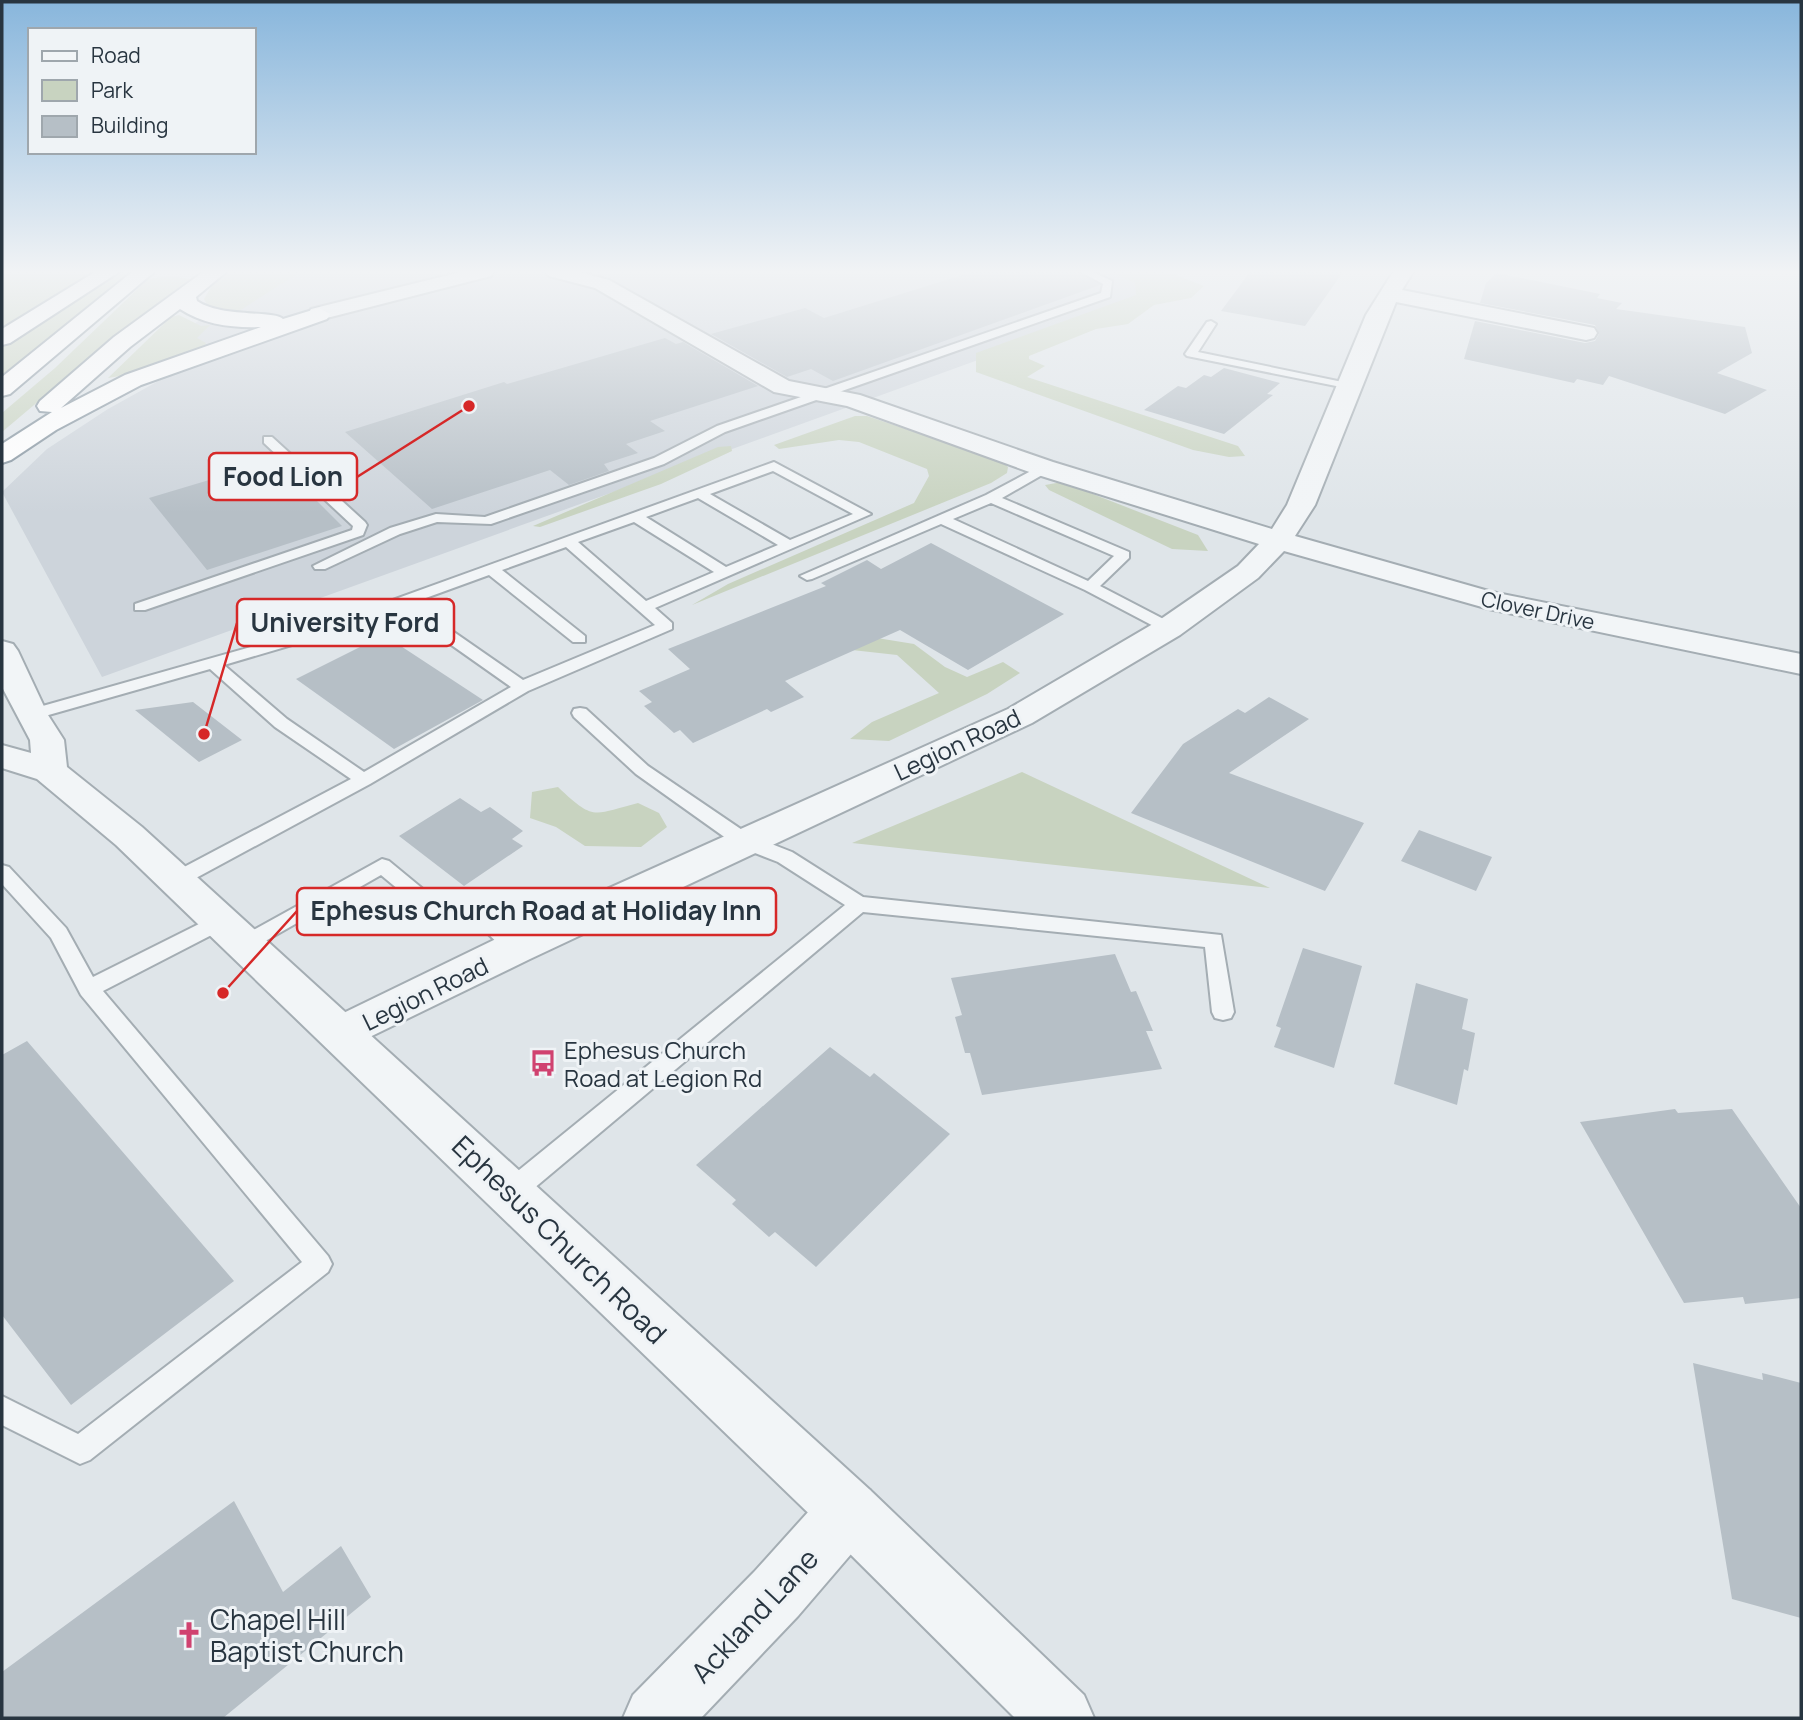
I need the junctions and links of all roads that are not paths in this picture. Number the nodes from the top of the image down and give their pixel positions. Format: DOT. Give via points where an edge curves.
graph roads {
  1 [pos="47,352"];
  2 [pos="110,352"];
  3 [pos="203,352"];
  4 [pos="722,352"];
  5 [pos="942,352"];
  6 [pos="1192,352"];
  7 [pos="1363,352"];
  8 [pos="1351,384"];
  9 [pos="2,389"];
  10 [pos="823,394"];
  11 [pos="268,440"];
  12 [pos="2,448"];
  13 [pos="2,455"];
  14 [pos="1044,468"];
  15 [pos="699,493"];
  16 [pos="991,498"];
  17 [pos="636,517"];
  18 [pos="941,519"];
  19 [pos="1278,541"];
  20 [pos="569,542"];
  21 [pos="789,546"];
  22 [pos="320,566"];
  23 [pos="491,569"];
  24 [pos="725,573"];
  25 [pos="807,576"];
  26 [pos="1090,587"];
  27 [pos="401,602"];
  28 [pos="140,607"];
  29 [pos="643,608"];
  30 [pos="1169,628"];
  31 [pos="579,639"];
  32 [pos="2,651"];
  33 [pos="213,663"];
  34 [pos="1801,664"];
  35 [pos="522,687"];
  36 [pos="580,713"];
  37 [pos="31,715"];
  38 [pos="2,756"];
  39 [pos="50,771"];
  40 [pos="364,780"];
  41 [pos="744,841"];
  42 [pos="2,872"];
  43 [pos="176,880"];
  44 [pos="859,904"];
  45 [pos="234,932"];
  46 [pos="515,948"];
  47 [pos="89,989"];
  48 [pos="1223,1012"];
  49 [pos="343,1033"];
  50 [pos="511,1192"];
  51 [pos="2,1410"];
  52 [pos="849,1511"];
  53 [pos="656,1718"];
  54 [pos="1061,1718"];
  1 -- 9 [label="highway"];
  2 -- 12 [label="highway"];
  3 -- 13 [label="highway" via="133,380 47,425"];
  4 -- 10 [label="street, Clover Drive" via="782,387"];
  5 -- 10 [label="lane"];
  6 -- 8 [label="lane"];
  7 -- 8 [label="street, Legion Road"];
  8 -- 19 [label="street, Legion Road" via="1301,505"];
  10 -- 14 [label="street, Clover Drive"];
  10 -- 22 [label="lane" via="721,429 659,461 486,522 436,518 395,531"];
  11 -- 28 [label="lane" via="360,525 358,532"];
  14 -- 16 [label="lane"];
  14 -- 19 [label="street, Clover Drive"];
  15 -- 17 [label="lane"];
  15 -- 21 [label="lane"];
  15 -- 21 [label="lane" via="774,466 864,514"];
  16 -- 18 [label="lane"];
  16 -- 26 [label="lane" via="1124,555"];
  17 -- 20 [label="lane"];
  17 -- 24 [label="lane"];
  18 -- 25 [label="lane"];
  18 -- 26 [label="lane"];
  19 -- 30 [label="street, Legion Road" via="1248,572"];
  19 -- 34 [label="street, Clover Drive" via="1489,600"];
  20 -- 23 [label="lane"];
  20 -- 29 [label="lane"];
  21 -- 24 [label="lane"];
  23 -- 27 [label="lane"];
  23 -- 31 [label="lane"];
  24 -- 29 [label="lane"];
  26 -- 30 [label="lane"];
  27 -- 33 [label="lane"];
  27 -- 35 [label="lane"];
  29 -- 35 [label="lane" via="666,626"];
  30 -- 41 [label="street, Legion Road" via="1020,716"];
  32 -- 37 [label="street"];
  33 -- 37 [label="lane"];
  33 -- 40 [label="lane" via="281,723"];
  35 -- 40 [label="lane"];
  36 -- 41 [label="lane" via="642,770"];
  37 -- 39 [label="street" via="47,740"];
  38 -- 39 [label="street, Ephesus Church Road"];
  39 -- 43 [label="street, Ephesus Church Road"];
  40 -- 43 [label="lane"];
  41 -- 44 [label="lane" via="785,857"];
  41 -- 46 [label="street, Legion Road"];
  42 -- 47 [label="lane" via="59,933"];
  43 -- 45 [label="street, Ephesus Church Road"];
  44 -- 48 [label="lane" via="1214,940"];
  44 -- 50 [label="lane"];
  45 -- 46 [label="lane" via="382,866 441,914 487,921"];
  45 -- 47 [label="lane"];
  45 -- 49 [label="street, Ephesus Church Road"];
  46 -- 49 [label="street, Legion Road"];
  47 -- 51 [label="lane" via="319,1264 80,1450"];
  49 -- 50 [label="street, Ephesus Church Road"];
  50 -- 52 [label="street, Ephesus Church Road"];
  52 -- 53 [label="street, Ackland Lane"];
  52 -- 54 [label="street, Ephesus Church Road"];
}
